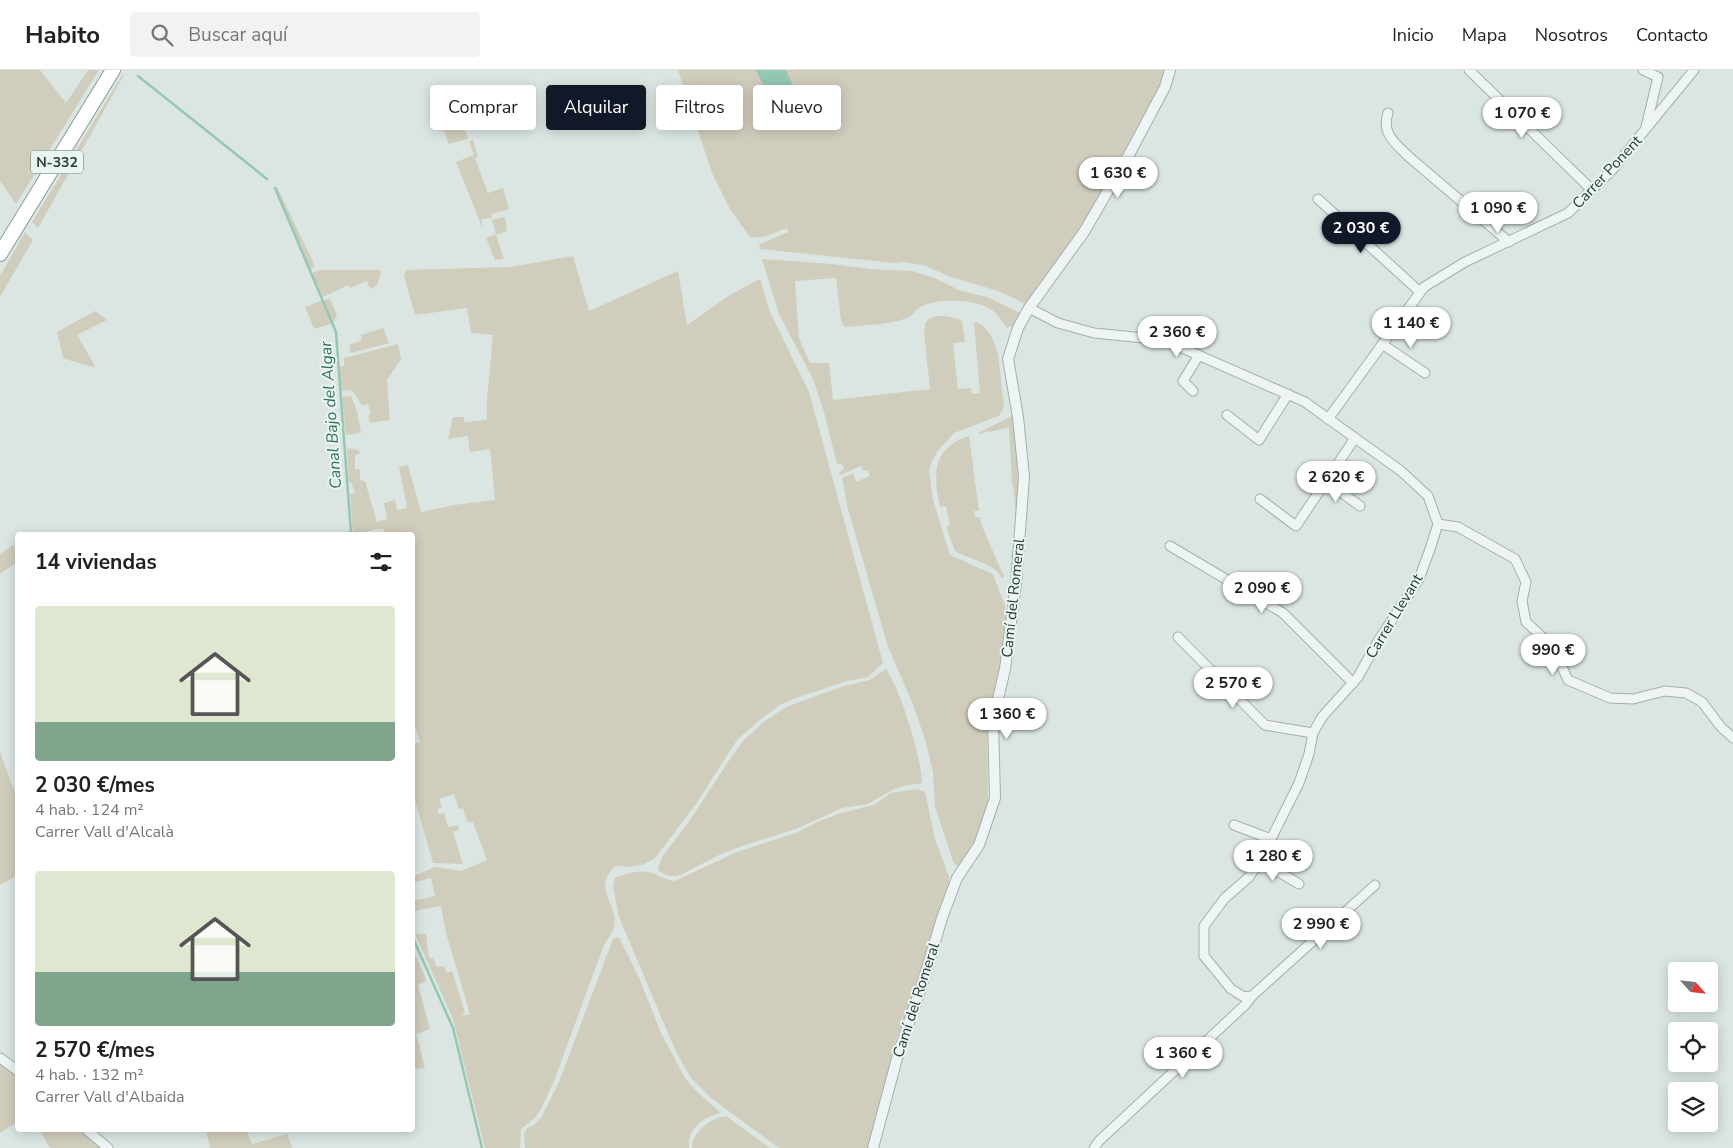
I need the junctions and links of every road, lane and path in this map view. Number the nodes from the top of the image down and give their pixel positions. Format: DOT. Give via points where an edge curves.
graph roads {
  1 [pos="113,70"];
  2 [pos="1170,70"];
  3 [pos="1469,70"];
  4 [pos="1643,70"];
  5 [pos="1694,70"];
  6 [pos="1658,74"];
  7 [pos="1388,113"];
  8 [pos="1646,130"];
  9 [pos="1592,190"];
  10 [pos="1318,199"];
  11 [pos="1509,242"];
  12 [pos="0,254"];
  13 [pos="1420,292"];
  14 [pos="1029,308"];
  15 [pos="1382,344"];
  16 [pos="1199,355"];
  17 [pos="1425,373"];
  18 [pos="1193,391"];
  19 [pos="1288,394"];
  20 [pos="1227,415"];
  21 [pos="1328,419"];
  22 [pos="1355,438"];
  23 [pos="1326,481"];
  24 [pos="1260,499"];
  25 [pos="1360,506"];
  26 [pos="1438,524"];
  27 [pos="1170,546"];
  28 [pos="1178,637"];
  29 [pos="1353,683"];
  30 [pos="1313,733"];
  31 [pos="1733,738"];
  32 [pos="1234,825"];
  33 [pos="1271,839"];
  34 [pos="1260,861"];
  35 [pos="1298,884"];
  36 [pos="1375,886"];
  37 [pos="1252,996"];
  38 [pos="0,1058"];
  39 [pos="15,1069"];
  40 [pos="89,1132"];
  41 [pos="108,1148"];
  42 [pos="873,1148"];
  43 [pos="1094,1148"];
  1 -- 12 [label="highway, N-332"];
  2 -- 14 [label="street, Camí del Romeral" via="1130,154 1084,232"];
  3 -- 9 [label="street"];
  4 -- 6 [label="street"];
  5 -- 8 [label="street, Carrer Ponent"];
  6 -- 8 [label="street"];
  7 -- 11 [label="street" via="1386,129 1394,142"];
  8 -- 9 [label="street, Carrer Ponent"];
  9 -- 11 [label="street, Carrer Ponent" via="1568,213"];
  10 -- 13 [label="street"];
  11 -- 13 [label="street, Carrer Ponent" via="1465,262"];
  13 -- 15 [label="street, Carrer Ponent"];
  14 -- 16 [label="street" via="1067,326 1094,333 1164,340"];
  14 -- 42 [label="street, Camí del Romeral" via="1008,358 1024,477 1016,584 1005,669 993,720 995,798 979,845 957,878 942,918 899,1051"];
  15 -- 17 [label="street"];
  15 -- 21 [label="street, Carrer Ponent"];
  16 -- 18 [label="street" via="1183,381"];
  16 -- 19 [label="street"];
  19 -- 20 [label="street" via="1259,440"];
  19 -- 21 [label="street"];
  21 -- 22 [label="street"];
  22 -- 23 [label="street"];
  22 -- 26 [label="street" via="1401,471 1428,496"];
  23 -- 24 [label="street" via="1296,526"];
  23 -- 25 [label="street"];
  26 -- 29 [label="street, Carrer Llevant" via="1418,579"];
  26 -- 31 [label="street" via="1458,527 1515,559 1526,582 1522,601 1526,622 1553,647 1568,680 1610,698 1633,699 1665,691 1686,692 1702,702"];
  27 -- 29 [label="street" via="1284,613"];
  28 -- 30 [label="street" via="1265,725"];
  29 -- 30 [label="street, Carrer Llevant" via="1322,717"];
  30 -- 33 [label="street, Carrer Llevant" via="1299,783"];
  32 -- 33 [label="street"];
  33 -- 34 [label="street, Carrer Llevant"];
  34 -- 35 [label="street"];
  34 -- 37 [label="street, Carrer Llevant" via="1204,926 1204,956 1231,988 1244,997"];
  36 -- 37 [label="street"];
  37 -- 43 [label="street"];
  38 -- 39 [label="street"];
  40 -- 41 [label="street"];
}
